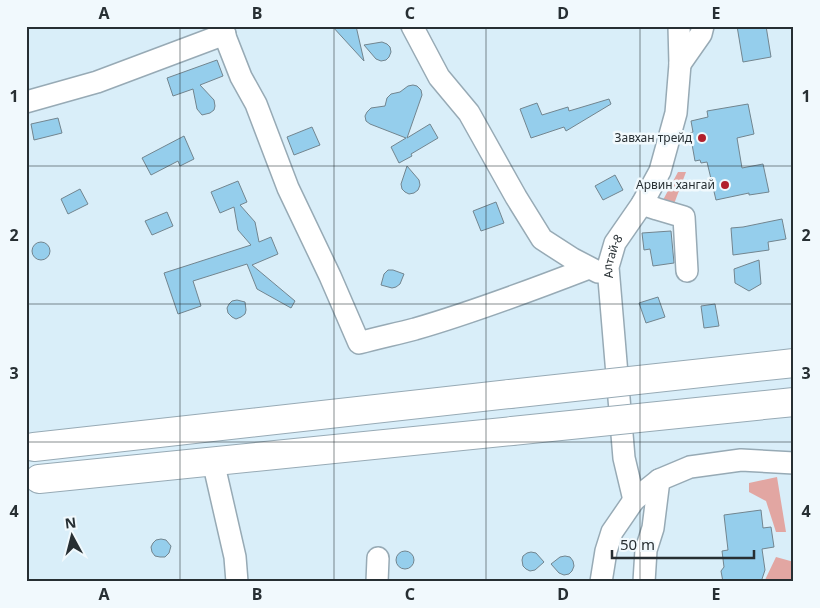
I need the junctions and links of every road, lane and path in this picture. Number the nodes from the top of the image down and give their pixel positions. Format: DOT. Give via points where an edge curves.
graph roads {
  1 [pos="412,26"];
  2 [pos="679,26"];
  3 [pos="703,26"];
  4 [pos="223,30"];
  5 [pos="680,64"];
  6 [pos="26,102"];
  7 [pos="642,204"];
  8 [pos="589,268"];
  9 [pos="687,271"];
  10 [pos="609,278"];
  11 [pos="794,363"];
  12 [pos="794,402"];
  13 [pos="34,447"];
  14 [pos="213,461"];
  15 [pos="793,468"];
  16 [pos="39,479"];
  17 [pos="660,480"];
  18 [pos="634,500"];
  19 [pos="378,558"];
  20 [pos="237,582"];
  21 [pos="377,582"];
  22 [pos="601,582"];
  23 [pos="644,582"];
  1 -- 8 [label="street" via="439,77 469,113 542,239"];
  2 -- 5 [label="street, Алтай-8"];
  3 -- 5 [label="street"];
  4 -- 6 [label="street" via="97,82"];
  4 -- 8 [label="street" via="288,188 359,343 462,314"];
  5 -- 7 [label="street, Алтай-8" via="676,113 660,171"];
  7 -- 9 [label="street" via="684,217"];
  7 -- 10 [label="street, Алтай-8" via="615,243 608,267"];
  8 -- 10 [label="street"];
  10 -- 18 [label="street, Алтай-8" via="624,458"];
  11 -- 13 [label="main road, bridge"];
  12 -- 14 [label="main road, bridge"];
  14 -- 16 [label="main road"];
  14 -- 20 [label="street" via="235,557"];
  15 -- 17 [label="street" via="742,460 690,467"];
  17 -- 18 [label="street"];
  17 -- 23 [label="street" via="654,528 646,550"];
  18 -- 22 [label="street" via="612,532"];
  19 -- 21 [label="street"];
}
